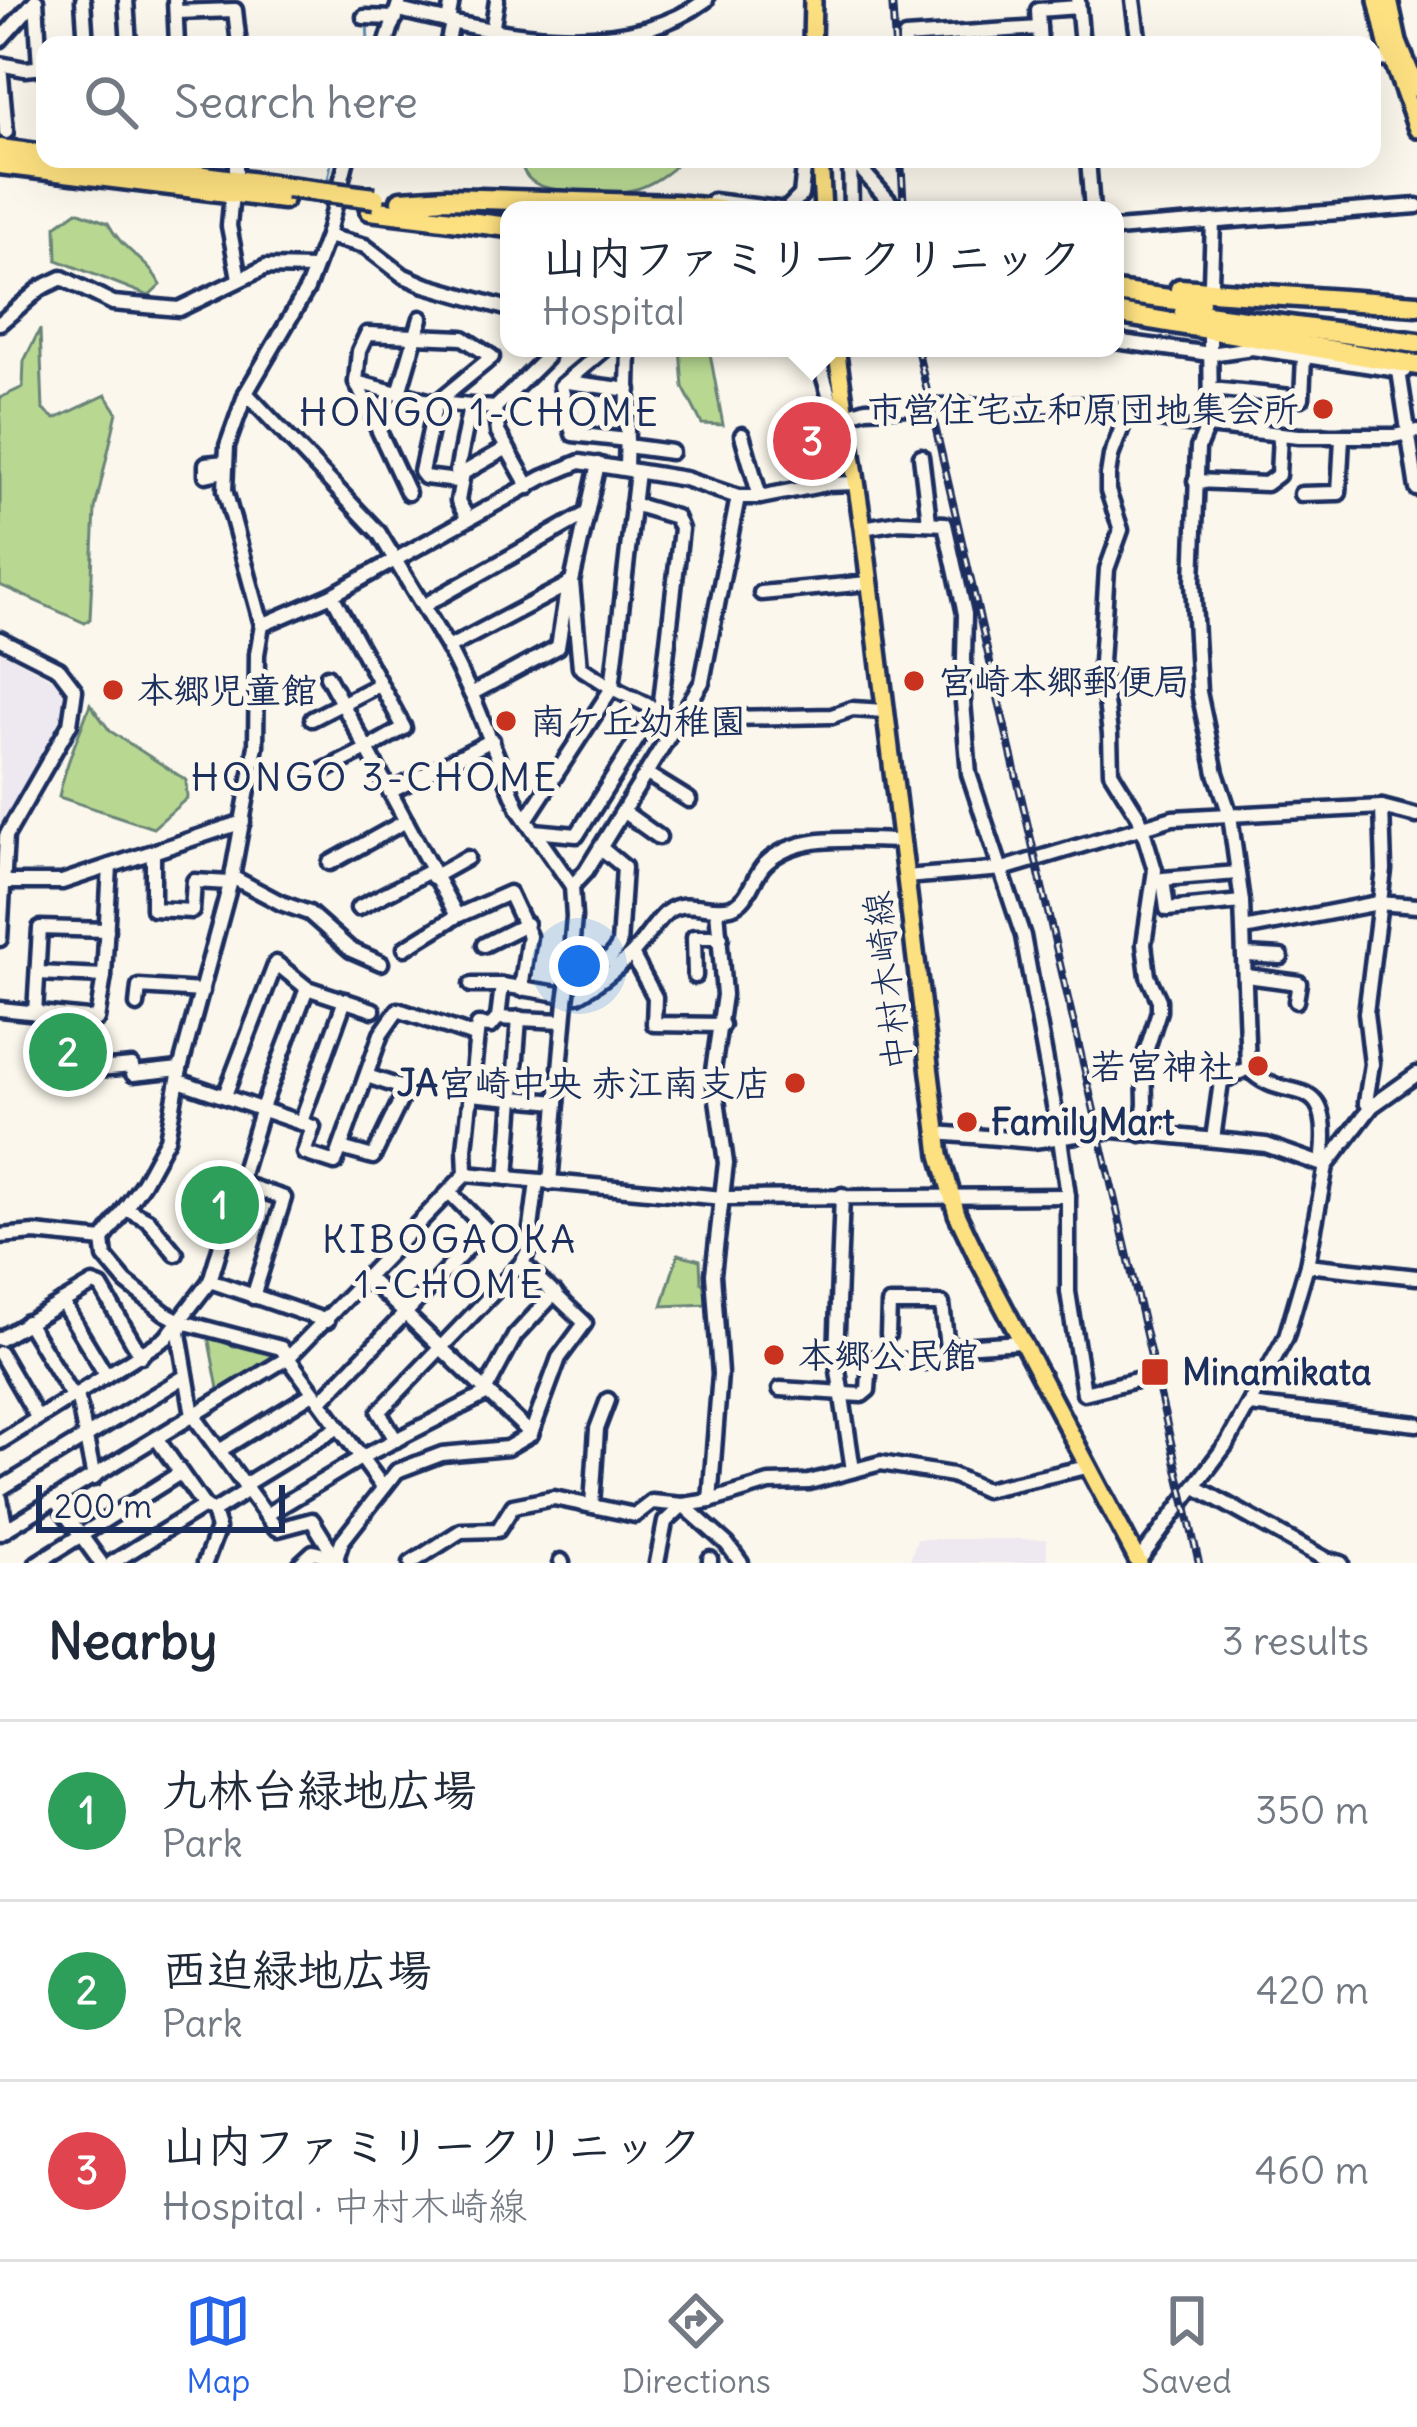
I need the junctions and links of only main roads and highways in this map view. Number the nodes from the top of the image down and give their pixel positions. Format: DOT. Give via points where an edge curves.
graph roads {
  1 [pos="813,0"];
  2 [pos="1377,0"];
  3 [pos="1389,0"];
  4 [pos="812,36"];
  5 [pos="1417,89"];
  6 [pos="1416,118"];
  7 [pos="3,141"];
  8 [pos="36,152"];
  9 [pos="0,164"];
  10 [pos="36,167"];
  11 [pos="43,168"];
  12 [pos="129,168"];
  13 [pos="821,168"];
  14 [pos="234,186"];
  15 [pos="545,201"];
  16 [pos="823,201"];
  17 [pos="400,207"];
  18 [pos="500,214"];
  19 [pos="500,225"];
  20 [pos="500,237"];
  21 [pos="1124,289"];
  22 [pos="1124,289"];
  23 [pos="1124,305"];
  24 [pos="1417,305"];
  25 [pos="1124,315"];
  26 [pos="1417,331"];
  27 [pos="1417,343"];
  28 [pos="838,357"];
  29 [pos="1411,370"];
  30 [pos="1138,1562"];
  1 -- 4 [label="main road"];
  2 -- 6 [label="main road"];
  3 -- 5 [label="main road"];
  7 -- 8 [label="highway"];
  9 -- 10 [label="highway"];
  11 -- 14 [label="highway"];
  12 -- 14 [label="highway"];
  13 -- 16 [label="main road"];
  14 -- 17 [label="highway, bridge"];
  15 -- 17 [label="highway" via="447,198"];
  17 -- 18 [label="highway"];
  17 -- 19 [label="highway"];
  17 -- 20 [label="highway"];
  21 -- 24 [label="highway"];
  22 -- 26 [label="highway"];
  23 -- 27 [label="highway"];
  25 -- 29 [label="highway"];
  28 -- 30 [label="main road, 中村木崎線" via="950,1194"];
}
